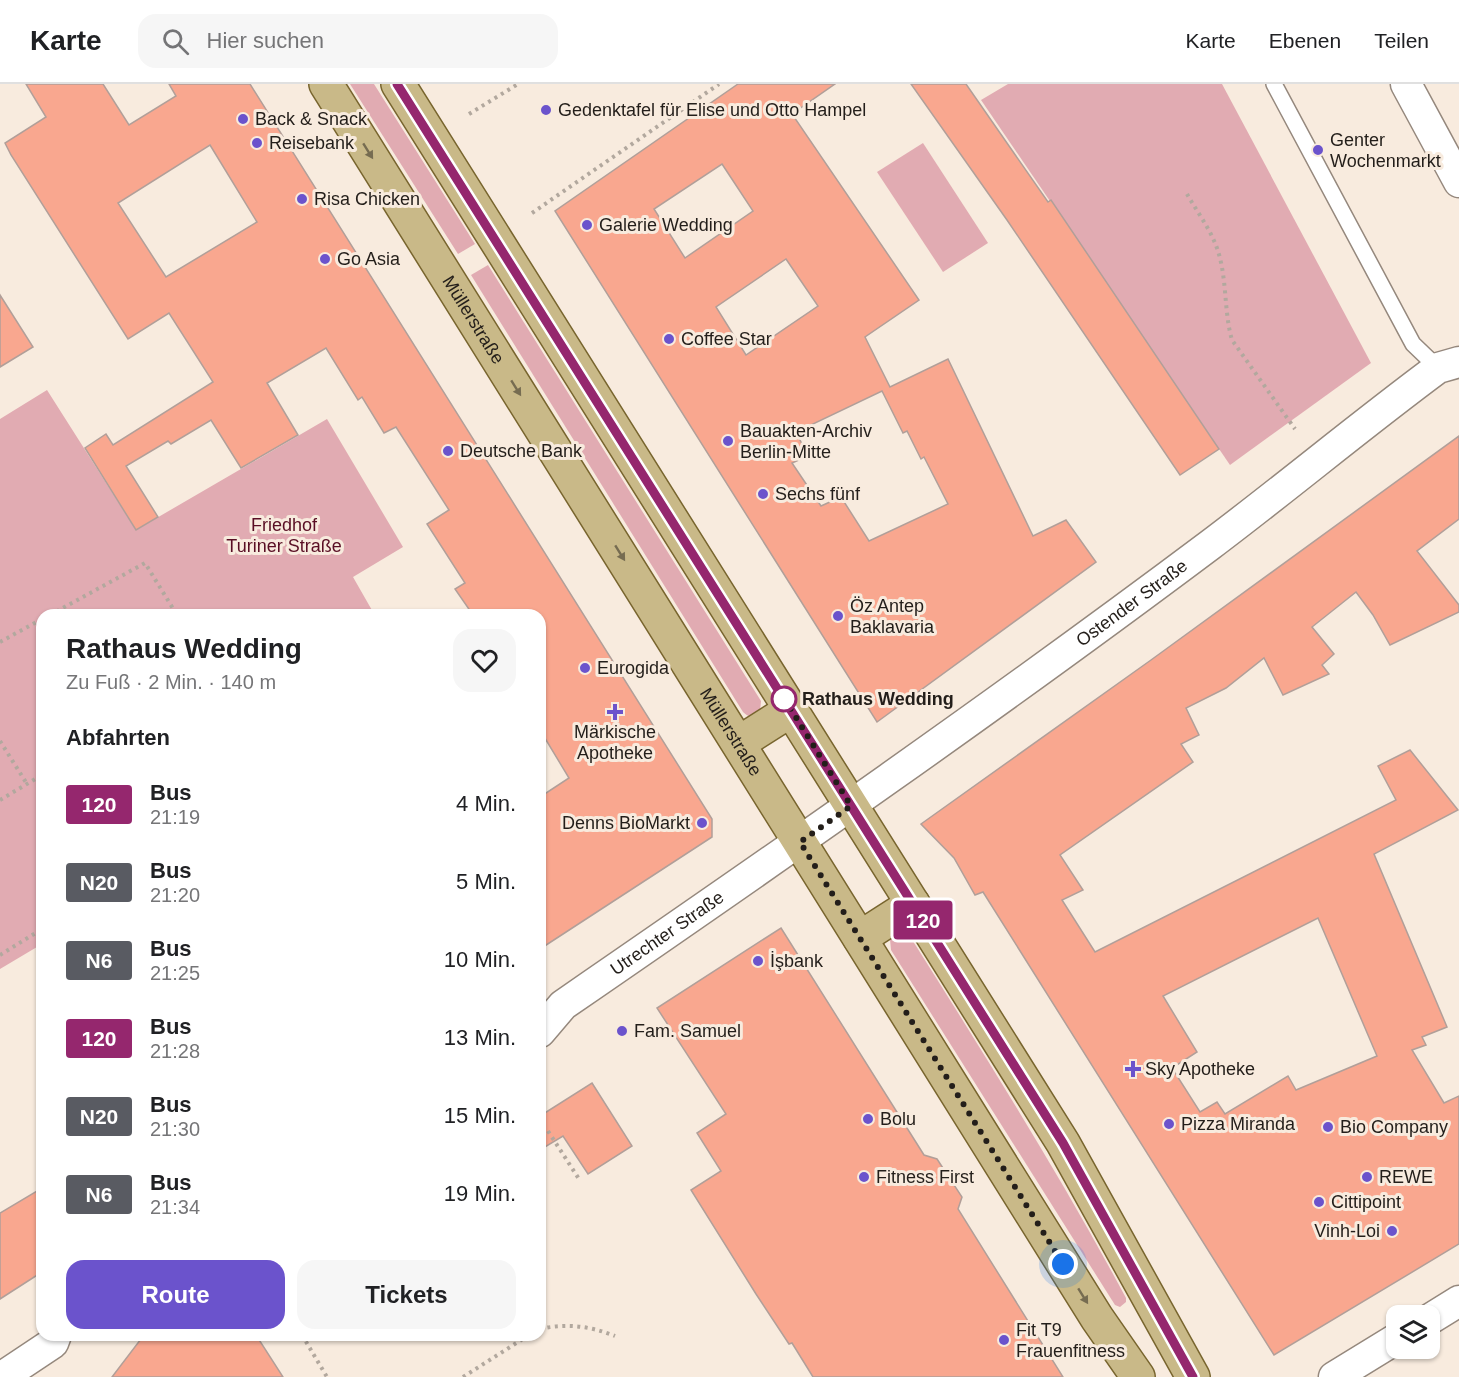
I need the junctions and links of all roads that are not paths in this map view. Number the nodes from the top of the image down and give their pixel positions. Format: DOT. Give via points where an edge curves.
graph roads {
  1 [pos="326,84"];
  2 [pos="398,84"];
  3 [pos="1274,84"];
  4 [pos="1407,84"];
  5 [pos="1459,182"];
  6 [pos="1449,365"];
  7 [pos="791,710"];
  8 [pos="739,743"];
  9 [pos="851,806"];
  10 [pos="800,842"];
  11 [pos="913,904"];
  12 [pos="860,938"];
  13 [pos="546,1025"];
  14 [pos="1459,1301"];
  15 [pos="1440,1313"];
  16 [pos="53,1341"];
  17 [pos="1386,1345"];
  18 [pos="2,1377"];
  19 [pos="1138,1377"];
  20 [pos="1193,1377"];
  21 [pos="1334,1377"];
  1 -- 8 [label="main road, Müllerstraße, one-way"];
  2 -- 7 [label="main road"];
  3 -- 6 [label="lane" via="1413,344"];
  4 -- 5 [label="street"];
  6 -- 9 [label="street, Ostender Straße"];
  7 -- 8 [label="main road"];
  7 -- 9 [label="main road"];
  8 -- 10 [label="main road, Müllerstraße"];
  9 -- 10 [label="street, Ostender Straße"];
  9 -- 11 [label="main road"];
  10 -- 12 [label="main road, Müllerstraße"];
  10 -- 13 [label="street, Utrechter Straße" via="563,1005"];
  11 -- 12 [label="main road"];
  11 -- 20 [label="main road" via="1063,1143"];
  12 -- 19 [label="main road, Müllerstraße, one-way" via="1097,1318"];
  14 -- 15 [label="street"];
  16 -- 18 [label="street"];
  17 -- 21 [label="street"];
}
